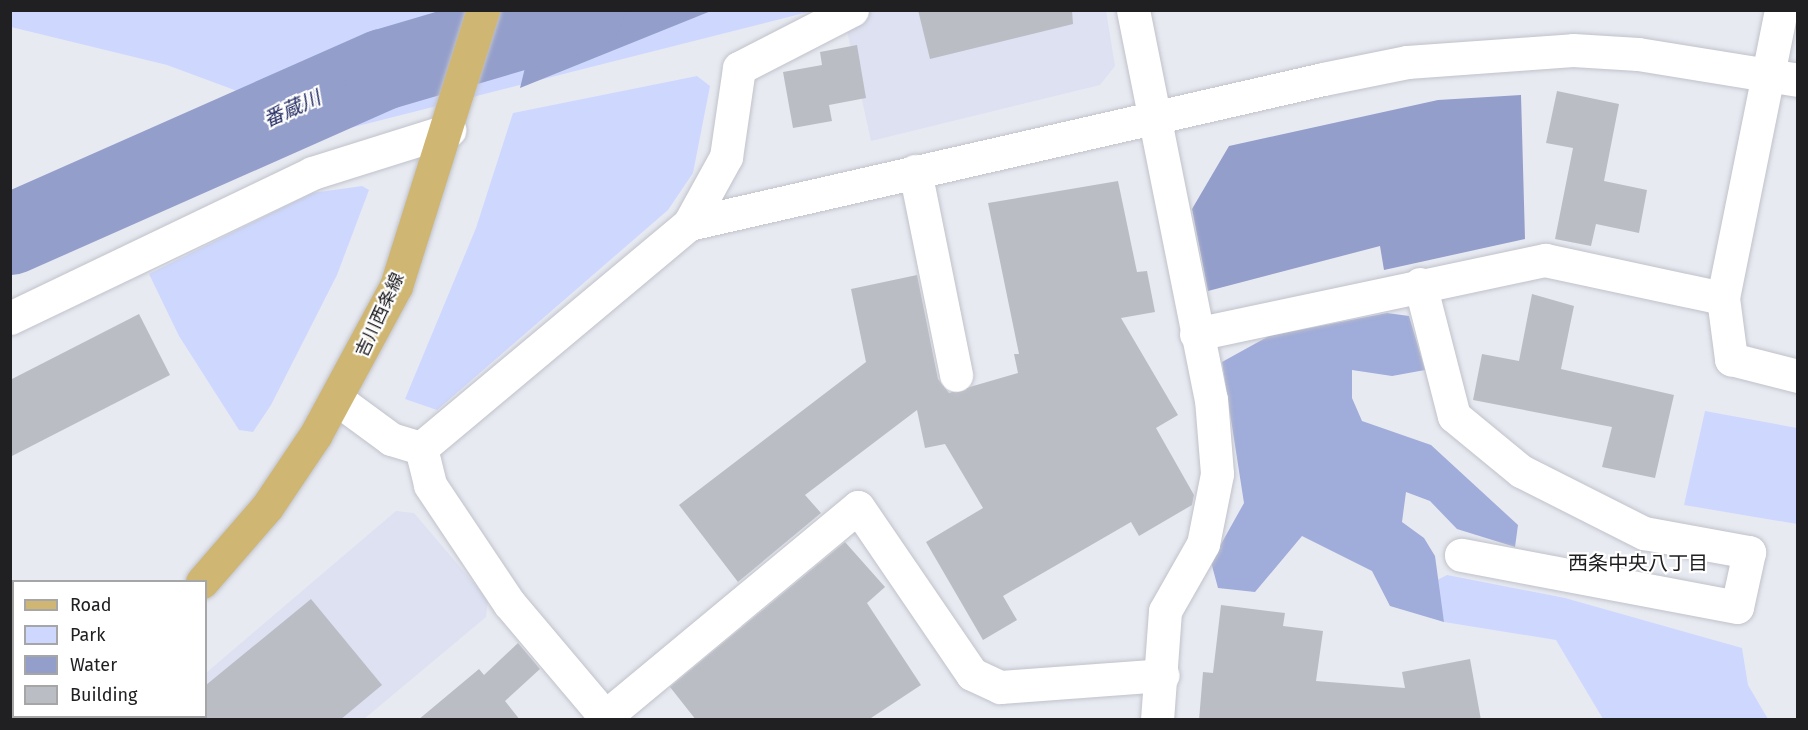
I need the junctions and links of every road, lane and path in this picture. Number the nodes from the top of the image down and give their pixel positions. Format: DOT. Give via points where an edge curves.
graph roads {
  1 [pos="483,10"];
  2 [pos="852,10"];
  3 [pos="1133,10"];
  4 [pos="1781,10"];
  5 [pos="1783,77"];
  6 [pos="1152,118"];
  7 [pos="451,122"];
  8 [pos="915,171"];
  9 [pos="689,224"];
  10 [pos="1420,284"];
  11 [pos="1723,298"];
  12 [pos="10,318"];
  13 [pos="1196,334"];
  14 [pos="956,375"];
  15 [pos="1797,376"];
  16 [pos="338,400"];
  17 [pos="421,448"];
  18 [pos="1461,555"];
  19 [pos="204,580"];
  20 [pos="1163,675"];
  21 [pos="607,718"];
  22 [pos="1157,720"];
  1 -- 7 [label="main road, 吉川西条線"];
  2 -- 9 [label="street" via="739,68 726,157"];
  3 -- 6 [label="street"];
  4 -- 5 [label="street"];
  5 -- 6 [label="street" via="1638,54 1508,51 1407,62"];
  5 -- 11 [label="street"];
  6 -- 8 [label="street"];
  6 -- 13 [label="street"];
  7 -- 12 [label="street" via="312,173"];
  7 -- 16 [label="main road, 吉川西条線" via="396,286"];
  8 -- 9 [label="street"];
  8 -- 14 [label="street"];
  9 -- 17 [label="street"];
  10 -- 11 [label="street" via="1545,260"];
  10 -- 13 [label="street"];
  10 -- 18 [label="street" via="1454,416 1521,471 1644,533 1749,552 1737,607"];
  11 -- 15 [label="street" via="1731,359"];
  13 -- 20 [label="street" via="1211,399 1217,474 1203,544 1165,611"];
  16 -- 17 [label="street" via="391,440"];
  16 -- 19 [label="main road, 吉川西条線" via="267,507"];
  17 -- 21 [label="street" via="430,485 509,603"];
  20 -- 21 [label="street" via="1000,687 972,674 858,507"];
  20 -- 22 [label="street"];
}
